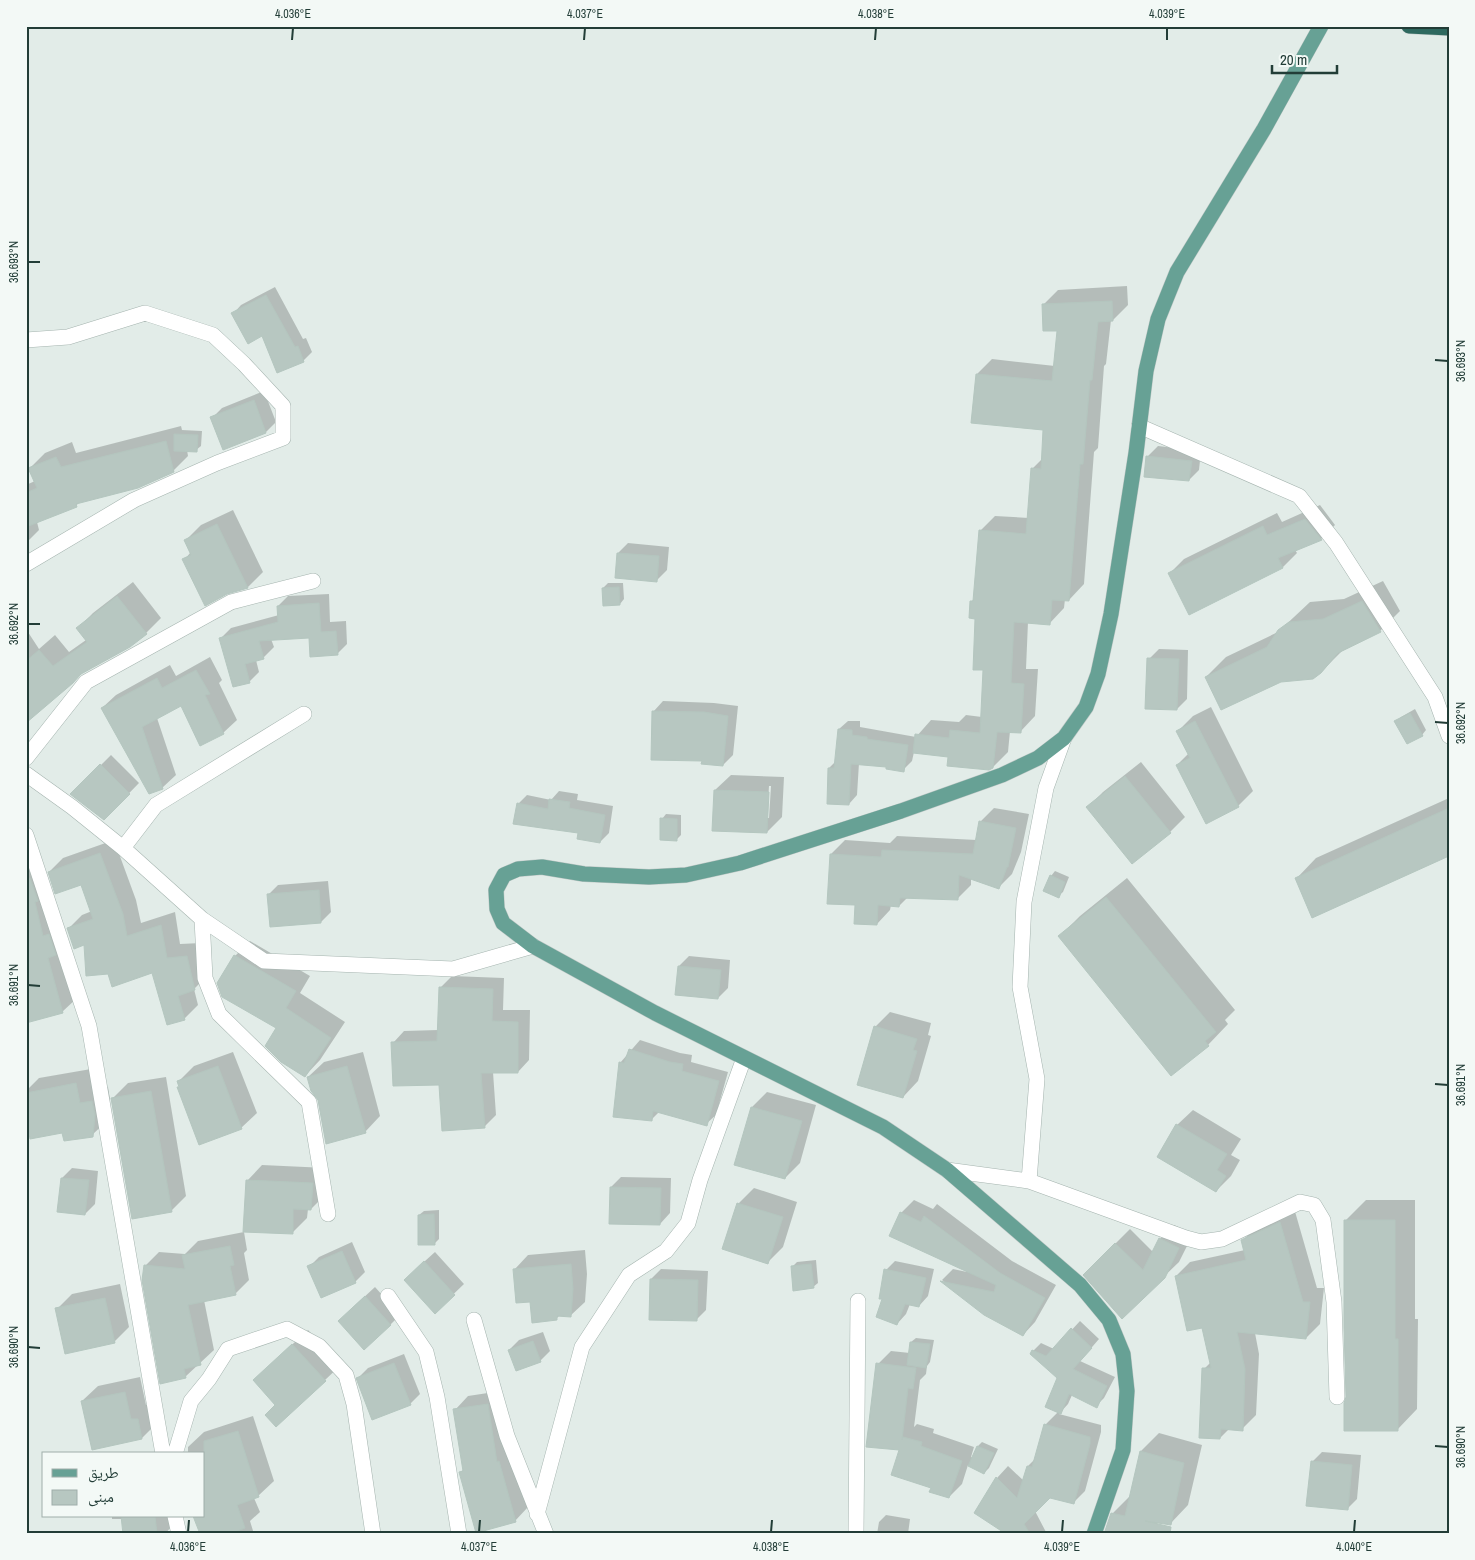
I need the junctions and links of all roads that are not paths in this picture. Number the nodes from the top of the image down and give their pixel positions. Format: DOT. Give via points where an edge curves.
graph roads {
  1 [pos="1322,26"];
  2 [pos="1409,26"];
  3 [pos="1449,28"];
  4 [pos="26,340"];
  5 [pos="1139,426"];
  6 [pos="26,564"];
  7 [pos="313,580"];
  8 [pos="304,714"];
  9 [pos="1449,736"];
  10 [pos="1064,738"];
  11 [pos="26,758"];
  12 [pos="26,774"];
  13 [pos="26,835"];
  14 [pos="123,848"];
  15 [pos="202,919"];
  16 [pos="533,946"];
  17 [pos="744,1058"];
  18 [pos="946,1170"];
  19 [pos="1029,1182"];
  20 [pos="328,1214"];
  21 [pos="388,1296"];
  22 [pos="858,1301"];
  23 [pos="474,1320"];
  24 [pos="1337,1397"];
  25 [pos="163,1452"];
  26 [pos="176,1452"];
  27 [pos="537,1514"];
  28 [pos="175,1518"];
  29 [pos="179,1534"];
  30 [pos="372,1534"];
  31 [pos="459,1534"];
  32 [pos="546,1534"];
  33 [pos="856,1534"];
  34 [pos="1094,1534"];
  1 -- 5 [label="main road" via="1177,272 1156,328 1146,370"];
  2 -- 3 [label="highway"];
  4 -- 6 [label="street" via="68,337 145,313 213,335 283,406 283,438 134,500"];
  5 -- 9 [label="street" via="1298,496 1336,544 1435,697"];
  5 -- 10 [label="main road" via="1111,614 1098,674 1086,707"];
  7 -- 11 [label="street" via="231,602 86,682"];
  8 -- 14 [label="street" via="156,805"];
  10 -- 16 [label="main road" via="1038,758 1002,775 740,863 686,875 649,877 584,874 542,867 518,869 504,875 496,890 497,909 503,923"];
  10 -- 19 [label="street" via="1046,788 1024,902 1020,987 1036,1079"];
  12 -- 14 [label="street"];
  13 -- 25 [label="street" via="89,1026"];
  14 -- 15 [label="street"];
  15 -- 16 [label="street" via="264,961 453,969"];
  15 -- 20 [label="street" via="205,978 219,1014 308,1102"];
  16 -- 17 [label="main road"];
  17 -- 18 [label="main road" via="883,1127"];
  17 -- 27 [label="street" via="700,1180 688,1224 666,1251 629,1275 582,1347"];
  18 -- 19 [label="street"];
  18 -- 34 [label="main road" via="1080,1285 1109,1320 1122,1354 1127,1391 1123,1450"];
  19 -- 24 [label="street" via="1201,1242 1222,1239 1300,1202 1314,1205 1323,1220 1334,1302"];
  21 -- 31 [label="street" via="426,1352"];
  22 -- 33 [label="street"];
  23 -- 27 [label="street" via="507,1436"];
  26 -- 30 [label="street" via="191,1401 228,1350 287,1329 320,1346 346,1375 354,1404"];
  27 -- 32 [label="street"];
  28 -- 29 [label="street"];
}
